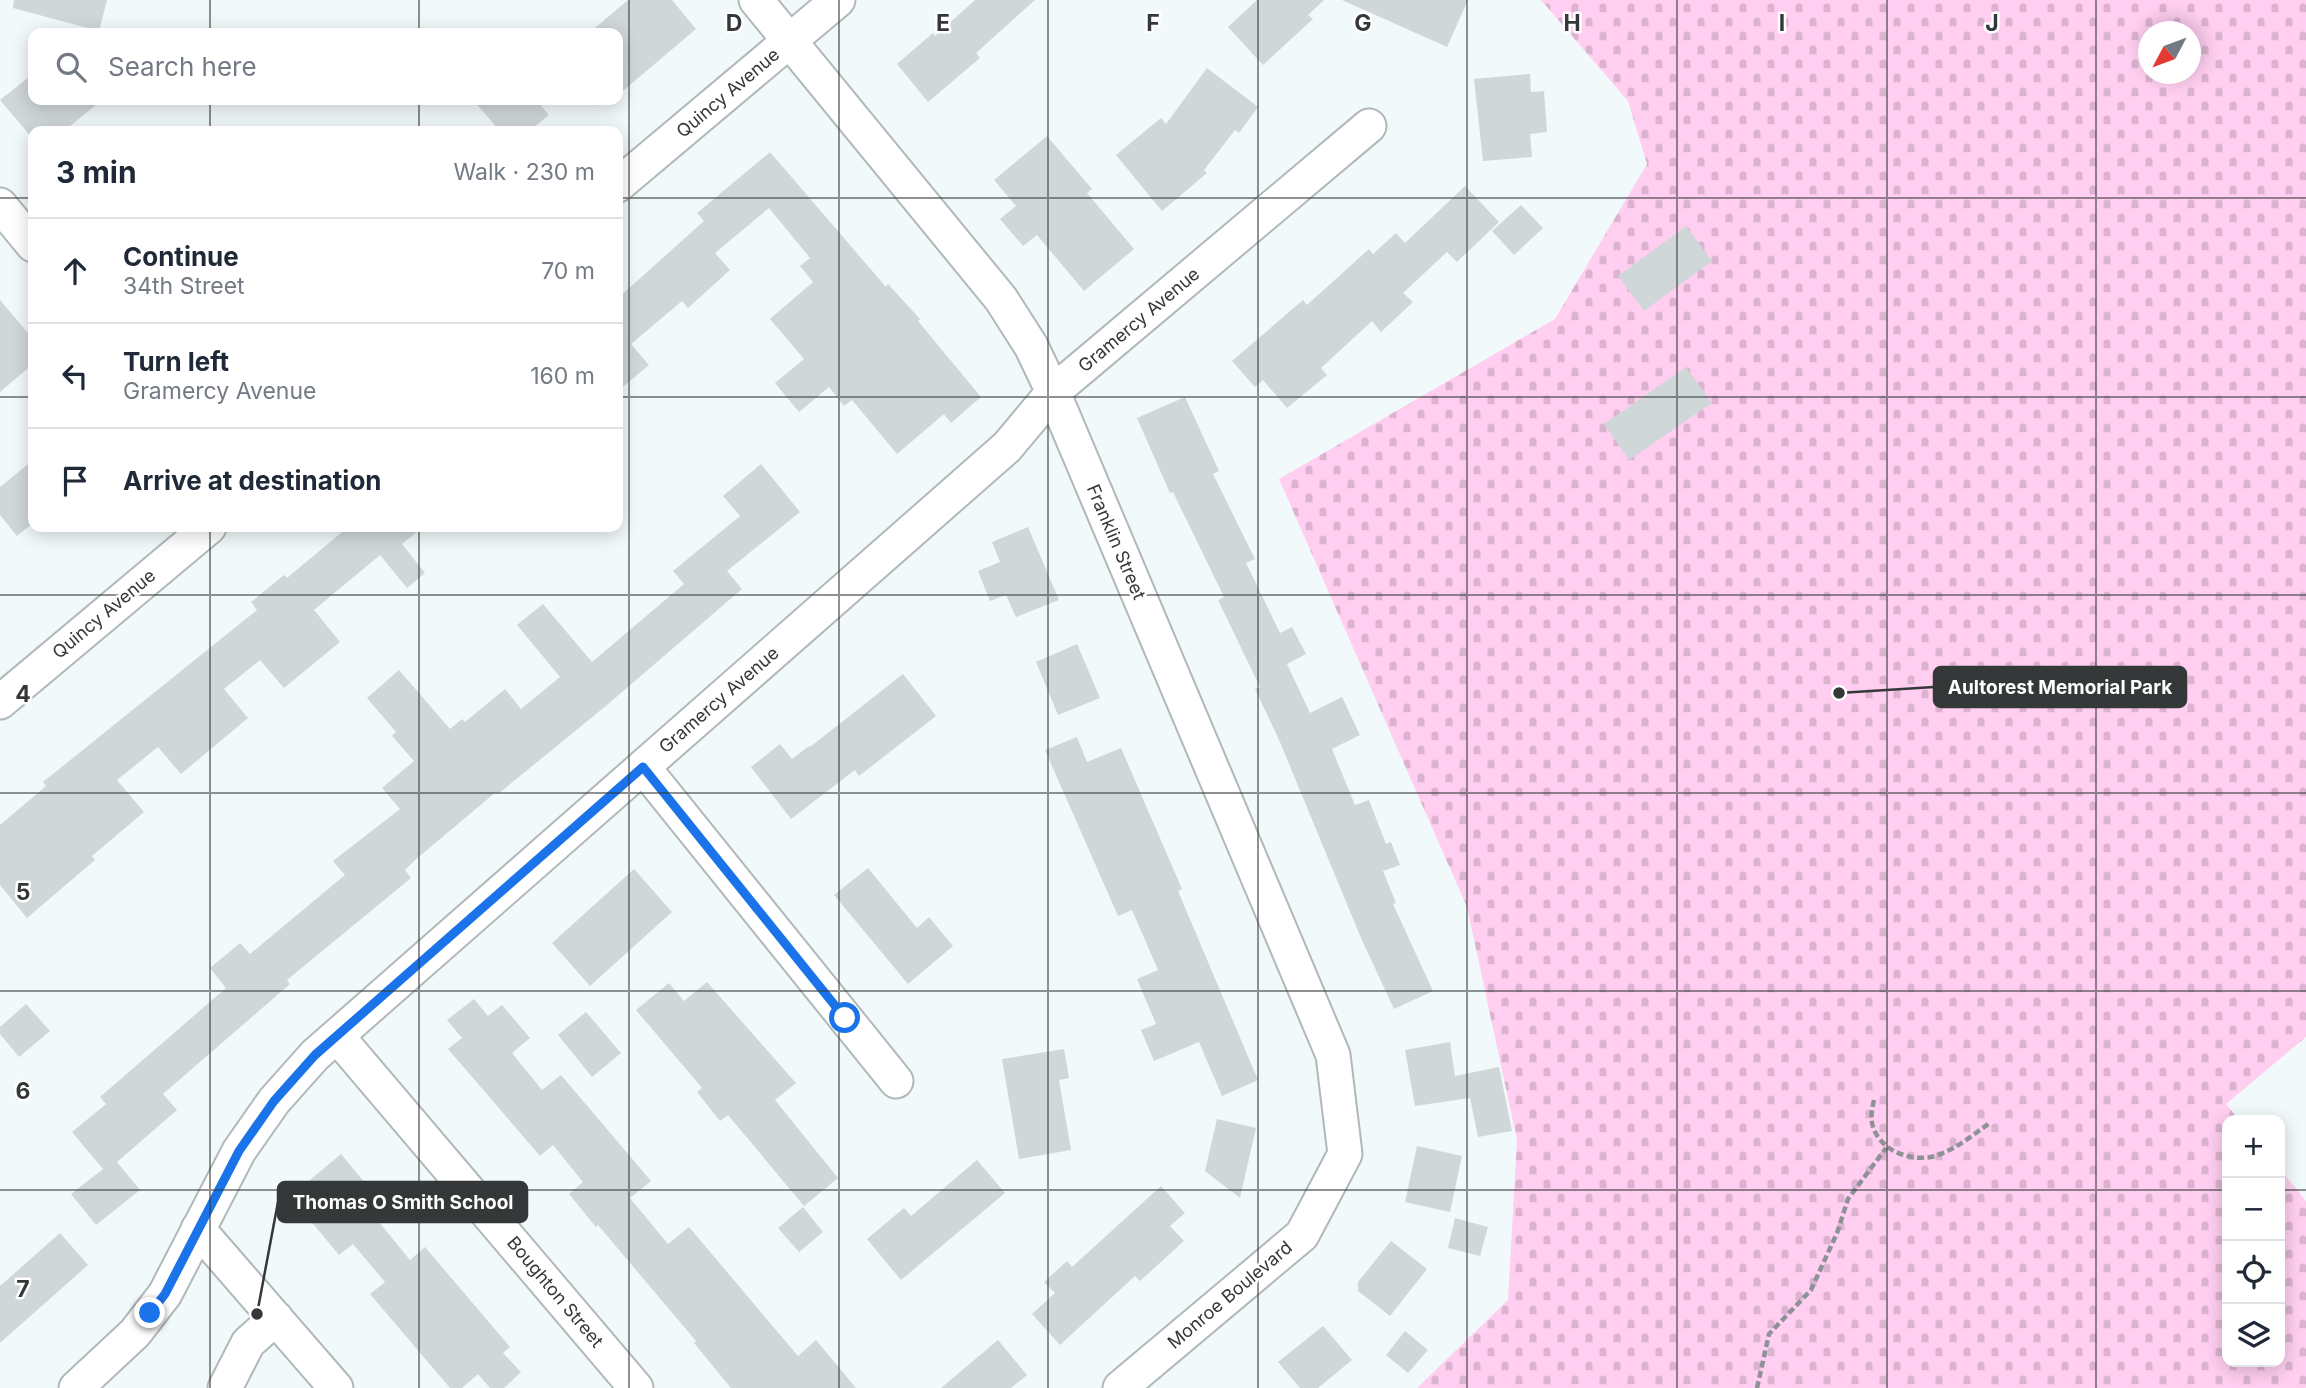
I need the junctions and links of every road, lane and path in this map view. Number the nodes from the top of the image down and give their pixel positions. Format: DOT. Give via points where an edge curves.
graph roads {
  1 [pos="756,0"];
  2 [pos="838,0"];
  3 [pos="791,40"];
  4 [pos="1369,126"];
  5 [pos="623,181"];
  6 [pos="0,205"];
  7 [pos="28,238"];
  8 [pos="1053,393"];
  9 [pos="203,532"];
  10 [pos="0,702"];
  11 [pos="643,767"];
  12 [pos="337,1036"];
  13 [pos="896,1081"];
  14 [pos="1874,1100"];
  15 [pos="1990,1123"];
  16 [pos="1886,1147"];
  17 [pos="1345,1154"];
  18 [pos="198,1229"];
  19 [pos="276,1318"];
  20 [pos="76,1388"];
  21 [pos="226,1388"];
  22 [pos="336,1388"];
  23 [pos="636,1388"];
  24 [pos="1120,1388"];
  25 [pos="1757,1388"];
  1 -- 3 [label="street, Franklin Street"];
  2 -- 3 [label="street, Quincy Avenue"];
  3 -- 5 [label="street, Quincy Avenue"];
  3 -- 8 [label="street, Franklin Street" via="1001,299 1031,346"];
  4 -- 8 [label="street, Gramercy Avenue"];
  6 -- 7 [label="street"];
  8 -- 11 [label="street, Gramercy Avenue" via="1007,447"];
  8 -- 17 [label="street, Franklin Street" via="1333,1055"];
  9 -- 10 [label="street, Quincy Avenue"];
  11 -- 12 [label="street, Gramercy Avenue"];
  11 -- 13 [label="street"];
  12 -- 18 [label="street, Gramercy Avenue" via="274,1101 239,1151"];
  12 -- 23 [label="street, Boughton Street"];
  14 -- 16 [label="path" via="1873,1129"];
  15 -- 16 [label="path" via="1942,1154 1912,1156"];
  16 -- 25 [label="path" via="1848,1199 1811,1290 1769,1334"];
  17 -- 24 [label="street, Monroe Boulevard" via="1302,1235"];
  18 -- 19 [label="street"];
  18 -- 20 [label="street, Gramercy Avenue" via="165,1294 135,1332"];
  19 -- 21 [label="street" via="248,1343"];
  19 -- 22 [label="street"];
}
